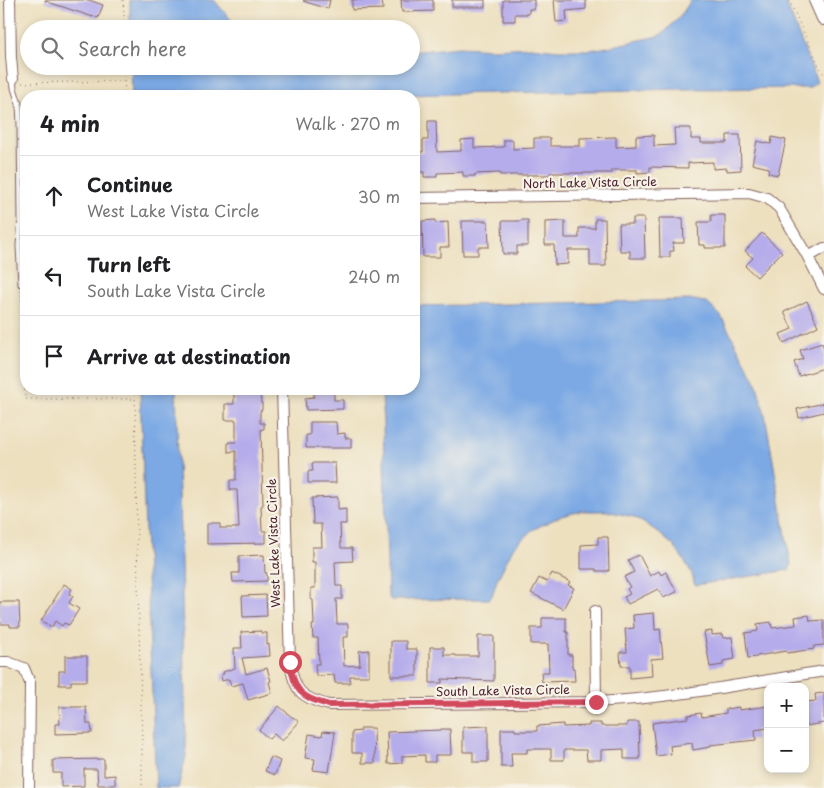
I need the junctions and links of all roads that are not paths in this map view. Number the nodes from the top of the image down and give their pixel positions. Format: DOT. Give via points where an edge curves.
graph roads {
  1 [pos="10,0"];
  2 [pos="816,0"];
  3 [pos="824,18"];
  4 [pos="14,81"];
  5 [pos="20,124"];
  6 [pos="420,198"];
  7 [pos="20,233"];
  8 [pos="824,248"];
  9 [pos="808,257"];
  10 [pos="20,265"];
  11 [pos="820,273"];
  12 [pos="824,289"];
  13 [pos="282,395"];
  14 [pos="595,611"];
  15 [pos="0,662"];
  16 [pos="824,671"];
  17 [pos="302,694"];
  18 [pos="596,702"];
  19 [pos="29,788"];
  1 -- 4 [label="street"];
  2 -- 3 [label="main road"];
  4 -- 5 [label="lane"];
  6 -- 9 [label="street, North Lake Vista Circle" via="749,193 766,198 780,208"];
  7 -- 10 [label="lane"];
  8 -- 9 [label="street"];
  9 -- 11 [label="street"];
  11 -- 12 [label="street"];
  13 -- 17 [label="street, West Lake Vista Circle" via="290,662 292,679"];
  14 -- 18 [label="street"];
  15 -- 19 [label="street" via="24,668 30,683"];
  16 -- 18 [label="street, South Lake Vista Circle" via="712,689"];
  17 -- 18 [label="street, South Lake Vista Circle" via="329,705"];
}
